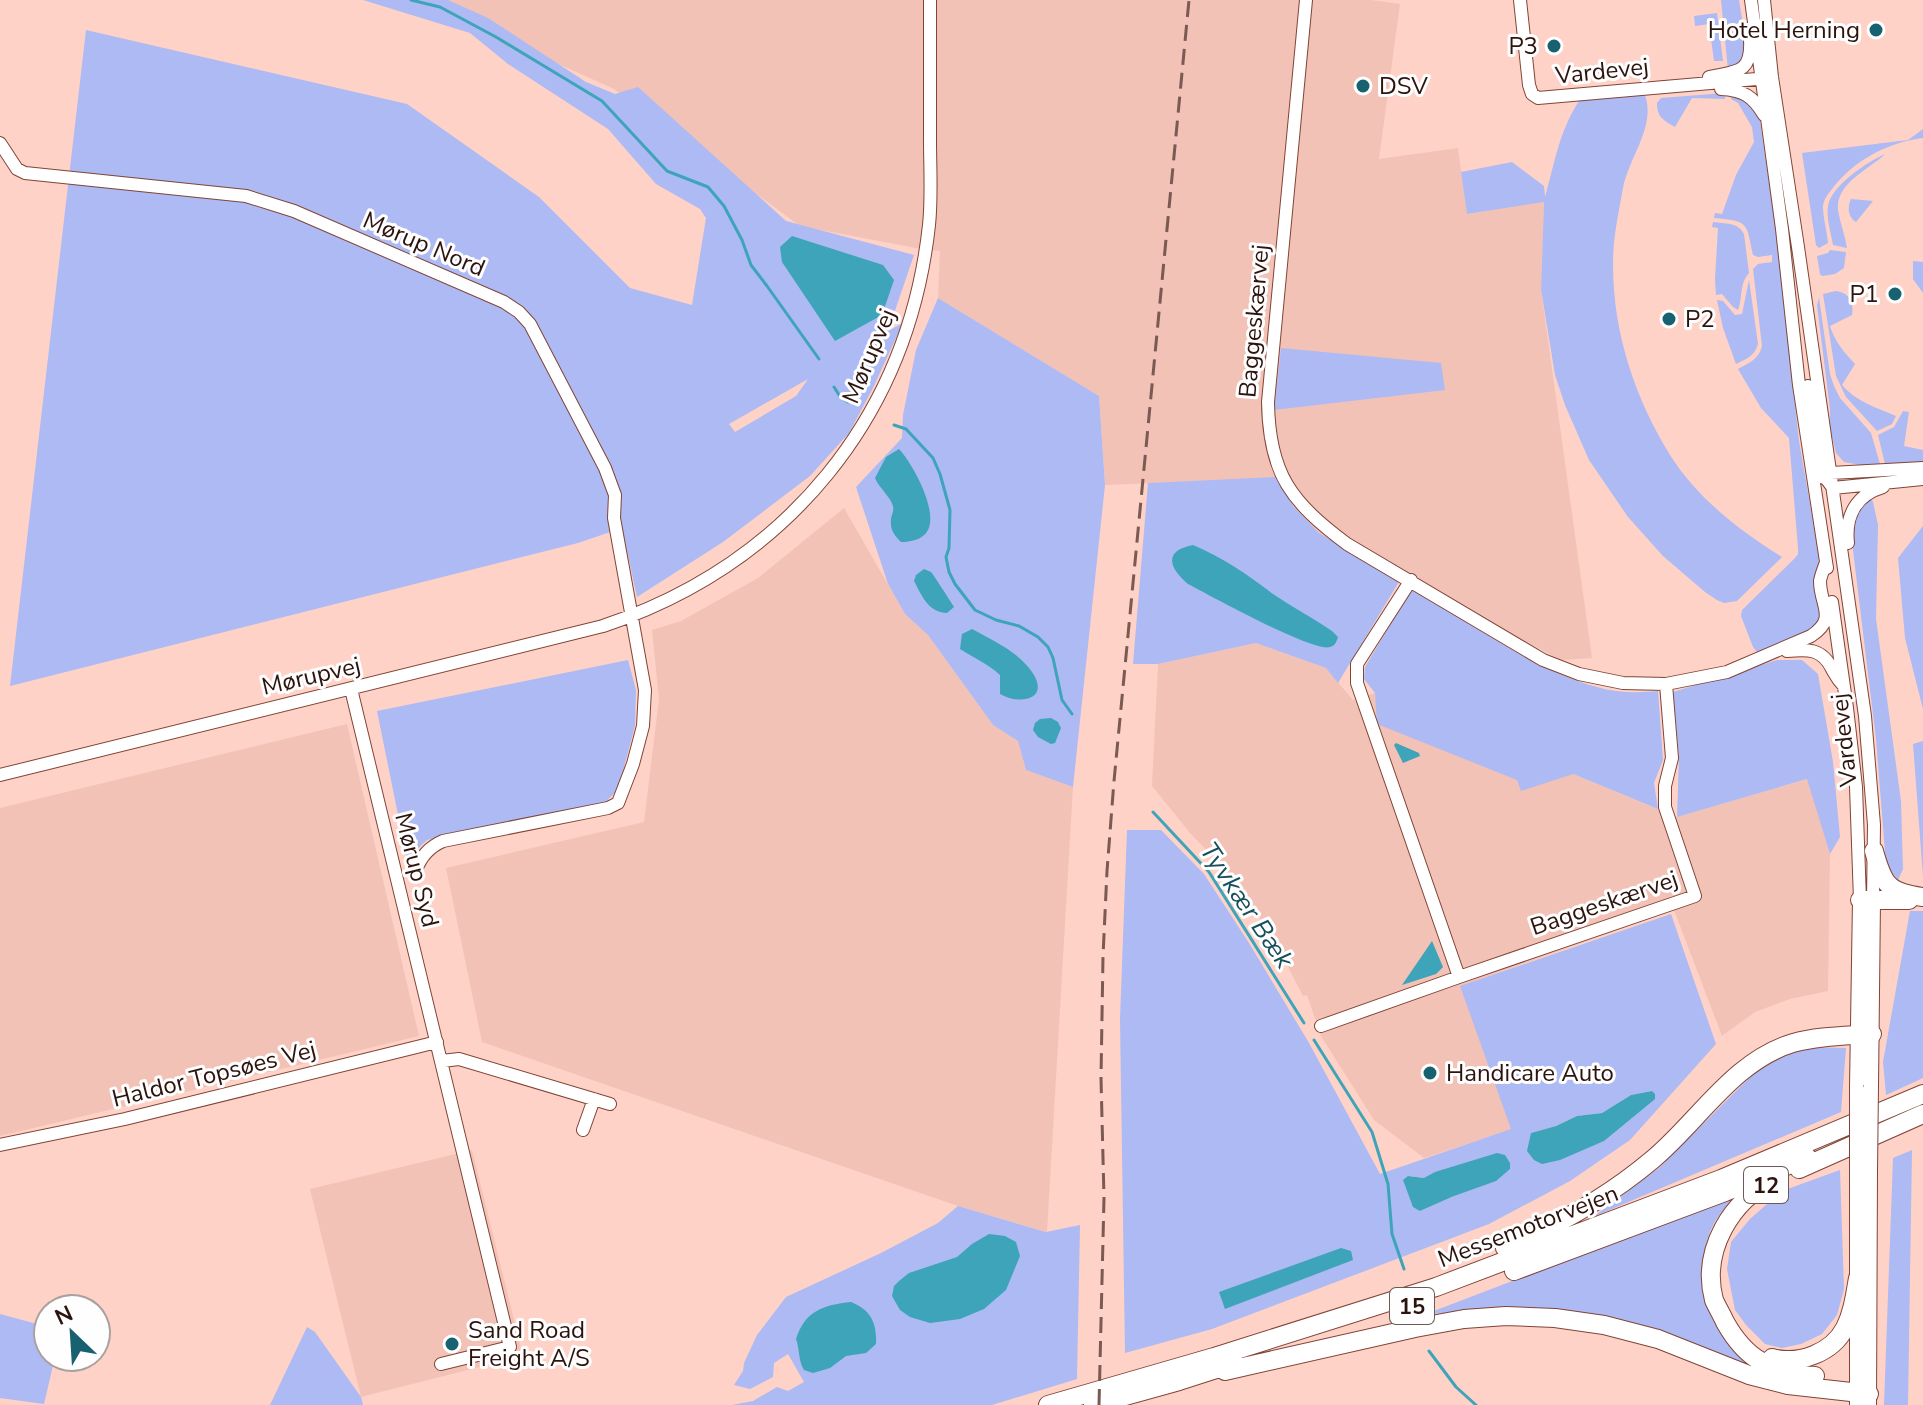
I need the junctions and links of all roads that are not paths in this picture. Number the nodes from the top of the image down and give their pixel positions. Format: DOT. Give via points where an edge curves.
graph roads {
  1 [pos="930,0"];
  2 [pos="1306,0"];
  3 [pos="1520,0"];
  4 [pos="1750,0"];
  5 [pos="1764,0"];
  6 [pos="1736,71"];
  7 [pos="1766,73"];
  8 [pos="1670,86"];
  9 [pos="1768,125"];
  10 [pos="0,143"];
  11 [pos="1791,305"];
  12 [pos="1923,468"];
  13 [pos="1830,479"];
  14 [pos="1923,479"];
  15 [pos="1905,480"];
  16 [pos="1813,487"];
  17 [pos="1826,562"];
  18 [pos="1411,580"];
  19 [pos="632,616"];
  20 [pos="1855,648"];
  21 [pos="1780,651"];
  22 [pos="1666,684"];
  23 [pos="1844,686"];
  24 [pos="351,689"];
  25 [pos="0,775"];
  26 [pos="1874,851"];
  27 [pos="416,870"];
  28 [pos="1923,898"];
  29 [pos="1866,900"];
  30 [pos="1459,977"];
  31 [pos="1321,1026"];
  32 [pos="1865,1034"];
  33 [pos="437,1042"];
  34 [pos="442,1061"];
  35 [pos="1923,1094"];
  36 [pos="594,1099"];
  37 [pos="610,1104"];
  38 [pos="1923,1106"];
  39 [pos="1923,1114"];
  40 [pos="583,1130"];
  41 [pos="0,1145"];
  42 [pos="1864,1173"];
  43 [pos="1723,1185"];
  44 [pos="1858,1278"];
  45 [pos="1730,1331"];
  46 [pos="1214,1357"];
  47 [pos="441,1364"];
  48 [pos="1179,1381"];
  49 [pos="1863,1394"];
  50 [pos="1048,1405"];
  51 [pos="1093,1405"];
  1 -- 19 [label="street, Mørupvej" via="928,235 913,309 877,400 855,438 778,527 684,592"];
  2 -- 18 [label="street, Baggeskærvej" via="1268,431 1279,470 1296,501 1347,544"];
  3 -- 8 [label="street, Vardevej" via="1529,85 1538,98"];
  4 -- 6 [label="street, Vardevej" via="1750,57"];
  4 -- 7 [label="street, Vardevej"];
  5 -- 7 [label="street, Vardevej"];
  6 -- 7 [label="street"];
  6 -- 8 [label="street, Vardevej"];
  7 -- 8 [label="street, Vardevej"];
  7 -- 9 [label="street, Vardevej"];
  7 -- 13 [label="street, Vardevej"];
  8 -- 9 [label="street, Vardevej" via="1746,93"];
  9 -- 11 [label="street, Vardevej"];
  10 -- 19 [label="street, Mørup Nord" via="25,173 246,196 294,211 519,312 605,468 615,495 614,518"];
  11 -- 13 [label="street" via="1821,472"];
  11 -- 16 [label="street, Vardevej"];
  12 -- 13 [label="street"];
  13 -- 15 [label="street"];
  13 -- 16 [label="street"];
  13 -- 20 [label="street, Vardevej"];
  14 -- 15 [label="street"];
  15 -- 20 [label="street" via="1866,494 1849,517 1860,638"];
  16 -- 17 [label="street, Vardevej"];
  17 -- 21 [label="street, Baggeskærvej" via="1820,581 1825,622 1811,636"];
  17 -- 23 [label="street, Vardevej"];
  18 -- 22 [label="street, Baggeskærvej" via="1543,660 1623,683"];
  18 -- 30 [label="street" via="1357,664 1357,683"];
  19 -- 24 [label="street, Mørupvej"];
  19 -- 27 [label="street" via="645,690 643,726 618,803 443,841 424,854"];
  20 -- 26 [label="street, Vardevej"];
  21 -- 22 [label="street, Baggeskærvej" via="1727,672"];
  21 -- 23 [label="street, Baggeskærvej" via="1818,652"];
  22 -- 30 [label="street, Baggeskærvej" via="1672,758 1665,807 1695,896"];
  23 -- 29 [label="street, Vardevej"];
  24 -- 25 [label="street, Mørupvej"];
  24 -- 33 [label="street, Mørup Syd"];
  26 -- 28 [label="highway" via="1893,889"];
  26 -- 29 [label="street, Vardevej"];
  28 -- 29 [label="highway"];
  29 -- 32 [label="main road, Vardevej"];
  30 -- 31 [label="street, Baggeskærvej"];
  32 -- 42 [label="main road, Vardevej, bridge"];
  32 -- 46 [label="highway" via="1811,1038 1763,1057 1654,1159 1580,1212 1537,1235"];
  33 -- 34 [label="street, Mørup Syd"];
  33 -- 41 [label="street, Haldor Topsøes Vej"];
  34 -- 36 [label="street" via="459,1059"];
  34 -- 47 [label="street, Mørup Syd" via="510,1347"];
  35 -- 43 [label="highway, Messemotorvejen / 15"];
  36 -- 37 [label="street"];
  36 -- 40 [label="street"];
  38 -- 43 [label="highway, Messemotorvejen / 15"];
  39 -- 45 [label="highway, 12" via="1770,1182 1727,1220 1715,1245 1711,1274 1715,1301"];
  42 -- 44 [label="main road, Vardevej"];
  42 -- 49 [label="main road, Vardevej"];
  43 -- 46 [label="highway, Messemotorvejen / 15" via="1436,1287"];
  43 -- 48 [label="highway, Messemotorvejen / 15" via="1423,1303"];
  44 -- 45 [label="highway" via="1844,1331 1813,1356 1777,1360 1758,1354"];
  44 -- 49 [label="main road, Vardevej"];
  45 -- 49 [label="highway, 12" via="1760,1362"];
  46 -- 50 [label="highway, Messemotorvejen / 15"];
  48 -- 49 [label="highway" via="1415,1328 1506,1316 1604,1325 1658,1339 1749,1375"];
  48 -- 51 [label="highway, Messemotorvejen / 15"];
}
